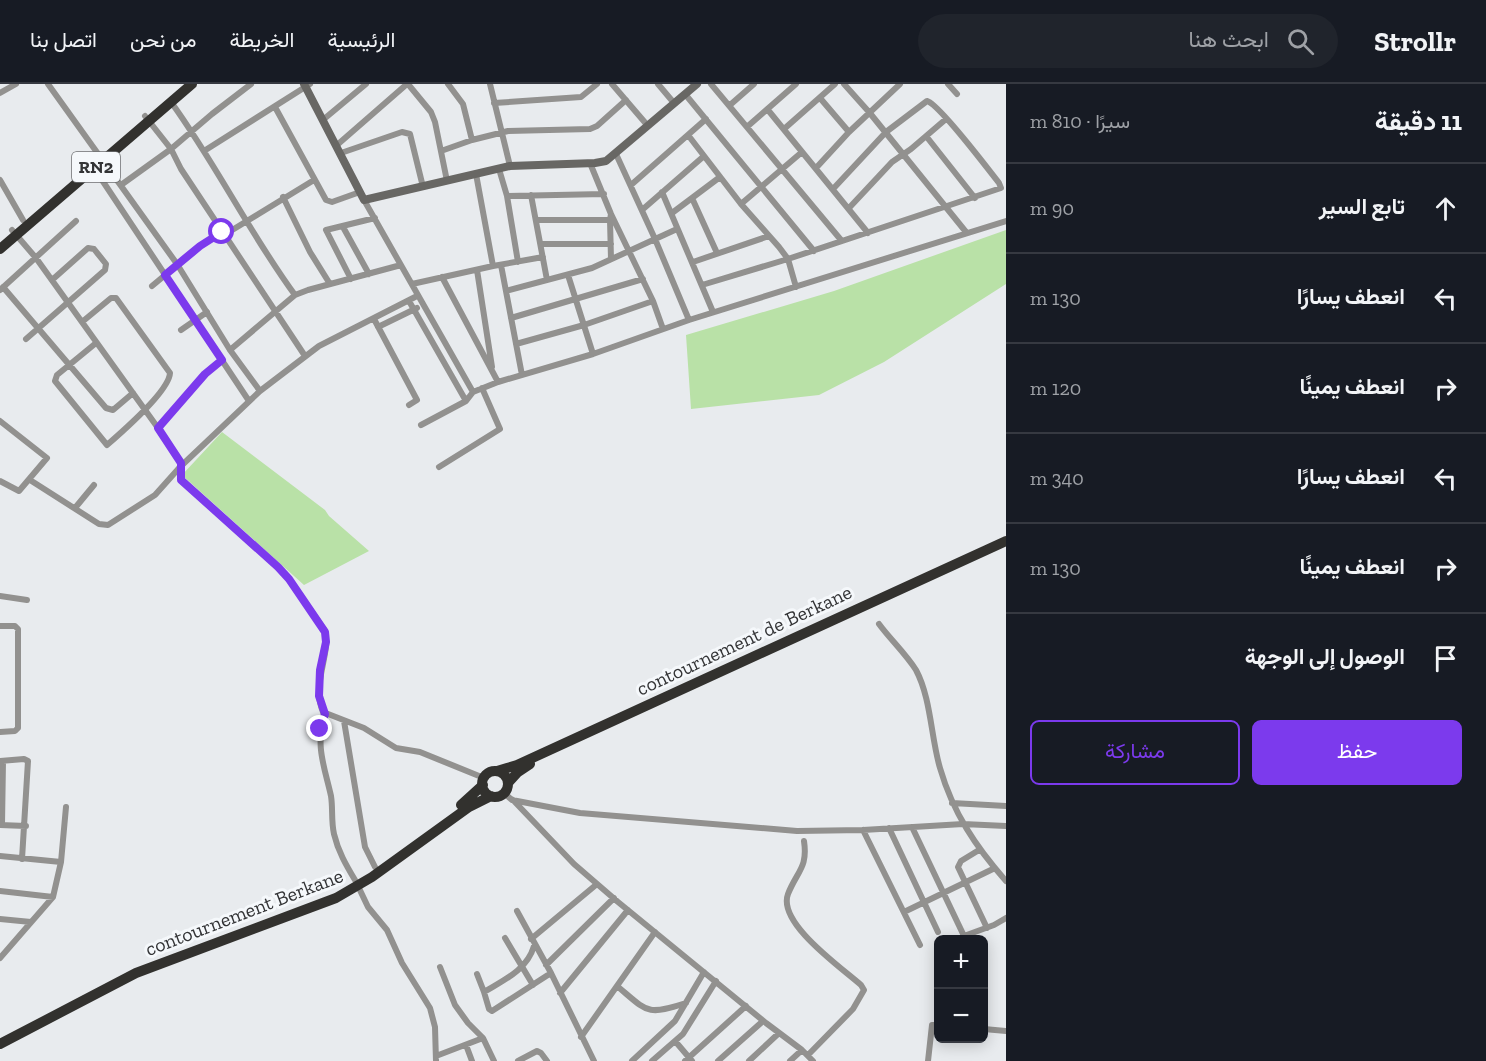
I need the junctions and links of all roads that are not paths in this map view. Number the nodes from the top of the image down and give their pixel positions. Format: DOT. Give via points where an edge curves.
graph roads {
  1 [pos="16,84"];
  2 [pos="48,84"];
  3 [pos="181,84"];
  4 [pos="192,84"];
  5 [pos="251,84"];
  6 [pos="366,84"];
  7 [pos="408,84"];
  8 [pos="448,84"];
  9 [pos="597,84"];
  10 [pos="612,84"];
  11 [pos="658,84"];
  12 [pos="697,84"];
  13 [pos="711,84"];
  14 [pos="754,84"];
  15 [pos="796,84"];
  16 [pos="835,84"];
  17 [pos="844,84"];
  18 [pos="900,84"];
  19 [pos="948,84"];
  20 [pos="307,85"];
  21 [pos="491,85"];
  22 [pos="0,93"];
  23 [pos="685,94"];
  24 [pos="957,94"];
  25 [pos="820,98"];
  26 [pos="626,100"];
  27 [pos="171,102"];
  28 [pos="494,103"];
  29 [pos="674,103"];
  30 [pos="730,105"];
  31 [pos="275,107"];
  32 [pos="768,110"];
  33 [pos="869,112"];
  34 [pos="147,118"];
  35 [pos="324,119"];
  36 [pos="706,119"];
  37 [pos="946,119"];
  38 [pos="648,126"];
  39 [pos="748,126"];
  40 [pos="784,129"];
  41 [pos="191,131"];
  42 [pos="502,132"];
  43 [pos="849,132"];
  44 [pos="886,132"];
  45 [pos="688,135"];
  46 [pos="927,136"];
  47 [pos="472,140"];
  48 [pos="339,149"];
  49 [pos="171,150"];
  50 [pos="204,151"];
  51 [pos="441,151"];
  52 [pos="802,152"];
  53 [pos="903,153"];
  54 [pos="616,154"];
  55 [pos="704,156"];
  56 [pos="101,158"];
  57 [pos="590,163"];
  58 [pos="510,166"];
  59 [pos="94,168"];
  60 [pos="782,168"];
  61 [pos="816,168"];
  62 [pos="500,169"];
  63 [pos="476,174"];
  64 [pos="720,177"];
  65 [pos="0,180"];
  66 [pos="314,180"];
  67 [pos="447,181"];
  68 [pos="120,185"];
  69 [pos="631,185"];
  70 [pos="761,185"];
  71 [pos="423,187"];
  72 [pos="833,189"];
  73 [pos="662,192"];
  74 [pos="604,194"];
  75 [pos="531,195"];
  76 [pos="362,196"];
  77 [pos="507,196"];
  78 [pos="283,197"];
  79 [pos="692,198"];
  80 [pos="975,198"];
  81 [pos="741,204"];
  82 [pos="946,206"];
  83 [pos="849,208"];
  84 [pos="642,210"];
  85 [pos="672,213"];
  86 [pos="610,217"];
  87 [pos="375,218"];
  88 [pos="24,220"];
  89 [pos="245,220"];
  90 [pos="536,220"];
  91 [pos="76,221"];
  92 [pos="1006,221"];
  93 [pos="344,227"];
  94 [pos="677,229"];
  95 [pos="14,232"];
  96 [pos="868,232"];
  97 [pos="966,232"];
  98 [pos="223,233"];
  99 [pos="769,236"];
  100 [pos="655,239"];
  101 [pos="0,240"];
  102 [pos="841,240"];
  103 [pos="541,244"];
  104 [pos="610,244"];
  105 [pos="0,249"];
  106 [pos="814,250"];
  107 [pos="629,252"];
  108 [pos="717,253"];
  109 [pos="543,257"];
  110 [pos="36,258"];
  111 [pos="611,259"];
  112 [pos="788,259"];
  113 [pos="518,262"];
  114 [pos="693,262"];
  115 [pos="177,264"];
  116 [pos="401,265"];
  117 [pos="501,265"];
  118 [pos="493,266"];
  119 [pos="477,270"];
  120 [pos="369,274"];
  121 [pos="165,275"];
  122 [pos="568,275"];
  123 [pos="442,277"];
  124 [pos="351,279"];
  125 [pos="643,279"];
  126 [pos="52,280"];
  127 [pos="548,280"];
  128 [pos="330,284"];
  129 [pos="412,284"];
  130 [pos="702,285"];
  131 [pos="152,286"];
  132 [pos="796,287"];
  133 [pos="1,289"];
  134 [pos="506,291"];
  135 [pos="295,296"];
  136 [pos="417,296"];
  137 [pos="576,300"];
  138 [pos="409,301"];
  139 [pos="653,301"];
  140 [pos="68,302"];
  141 [pos="422,305"];
  142 [pos="414,310"];
  143 [pos="207,312"];
  144 [pos="275,312"];
  145 [pos="713,312"];
  146 [pos="511,318"];
  147 [pos="374,319"];
  148 [pos="195,320"];
  149 [pos="688,320"];
  150 [pos="82,322"];
  151 [pos="584,325"];
  152 [pos="378,327"];
  153 [pos="39,328"];
  154 [pos="663,329"];
  155 [pos="181,330"];
  156 [pos="26,339"];
  157 [pos="96,343"];
  158 [pos="516,344"];
  159 [pos="230,350"];
  160 [pos="593,354"];
  161 [pos="305,356"];
  162 [pos="235,357"];
  163 [pos="223,363"];
  164 [pos="71,365"];
  165 [pos="493,371"];
  166 [pos="522,375"];
  167 [pos="498,382"];
  168 [pos="482,388"];
  169 [pos="260,391"];
  170 [pos="473,392"];
  171 [pos="134,393"];
  172 [pos="249,401"];
  173 [pos="466,401"];
  174 [pos="409,405"];
  175 [pos="146,410"];
  176 [pos="0,421"];
  177 [pos="421,425"];
  178 [pos="158,428"];
  179 [pos="180,467"];
  180 [pos="439,467"];
  181 [pos="30,480"];
  182 [pos="0,481"];
  183 [pos="94,485"];
  184 [pos="75,508"];
  185 [pos="1006,540"];
  186 [pos="1006,547"];
  187 [pos="0,596"];
  188 [pos="27,600"];
  189 [pos="879,624"];
  190 [pos="0,626"];
  191 [pos="325,714"];
  192 [pos="344,721"];
  193 [pos="0,732"];
  194 [pos="2,761"];
  195 [pos="497,771"];
  196 [pos="484,781"];
  197 [pos="1,784"];
  198 [pos="508,792"];
  199 [pos="491,796"];
  200 [pos="952,803"];
  201 [pos="1006,806"];
  202 [pos="66,807"];
  203 [pos="963,824"];
  204 [pos="1,825"];
  205 [pos="26,826"];
  206 [pos="1006,826"];
  207 [pos="912,827"];
  208 [pos="889,828"];
  209 [pos="863,830"];
  210 [pos="804,842"];
  211 [pos="979,850"];
  212 [pos="0,856"];
  213 [pos="22,859"];
  214 [pos="61,862"];
  215 [pos="375,867"];
  216 [pos="995,868"];
  217 [pos="1006,881"];
  218 [pos="356,883"];
  219 [pos="597,884"];
  220 [pos="964,884"];
  221 [pos="0,891"];
  222 [pos="944,894"];
  223 [pos="53,897"];
  224 [pos="614,898"];
  225 [pos="924,903"];
  226 [pos="628,910"];
  227 [pos="517,911"];
  228 [pos="904,912"];
  229 [pos="1006,918"];
  230 [pos="0,919"];
  231 [pos="31,922"];
  232 [pos="987,928"];
  233 [pos="655,932"];
  234 [pos="938,932"];
  235 [pos="505,938"];
  236 [pos="532,942"];
  237 [pos="920,945"];
  238 [pos="4,949"];
  239 [pos="0,958"];
  240 [pos="546,965"];
  241 [pos="440,967"];
  242 [pos="523,968"];
  243 [pos="704,972"];
  244 [pos="551,973"];
  245 [pos="477,974"];
  246 [pos="716,981"];
  247 [pos="533,985"];
  248 [pos="617,986"];
  249 [pos="484,992"];
  250 [pos="560,993"];
  251 [pos="686,1003"];
  252 [pos="746,1006"];
  253 [pos="763,1021"];
  254 [pos="934,1025"];
  255 [pos="988,1029"];
  256 [pos="1006,1031"];
  257 [pos="779,1033"];
  258 [pos="0,1036"];
  259 [pos="581,1037"];
  260 [pos="483,1038"];
  261 [pos="675,1041"];
  262 [pos="0,1044"];
  263 [pos="466,1045"];
  264 [pos="805,1052"];
  265 [pos="436,1058"];
  266 [pos="689,1060"];
  267 [pos="472,1061"];
  268 [pos="494,1061"];
  269 [pos="518,1061"];
  270 [pos="547,1061"];
  271 [pos="594,1061"];
  272 [pos="632,1061"];
  273 [pos="652,1061"];
  274 [pos="718,1061"];
  275 [pos="749,1061"];
  276 [pos="790,1061"];
  277 [pos="813,1061"];
  278 [pos="928,1061"];
  1 -- 22 [label="street"];
  2 -- 56 [label="street"];
  3 -- 34 [label="highway, RN2"];
  4 -- 27 [label="highway, RN2"];
  5 -- 41 [label="street"];
  6 -- 35 [label="street"];
  7 -- 48 [label="street"];
  7 -- 51 [label="street" via="433,117"];
  8 -- 47 [label="street" via="463,104"];
  9 -- 28 [label="street" via="581,97"];
  10 -- 26 [label="street"];
  11 -- 29 [label="street"];
  12 -- 23 [label="street"];
  13 -- 30 [label="street"];
  14 -- 30 [label="street"];
  15 -- 32 [label="street"];
  16 -- 25 [label="street"];
  17 -- 33 [label="street"];
  18 -- 33 [label="street"];
  19 -- 24 [label="street"];
  20 -- 31 [label="street"];
  20 -- 35 [label="street"];
  21 -- 28 [label="street"];
  23 -- 29 [label="street"];
  23 -- 36 [label="street"];
  25 -- 40 [label="street"];
  25 -- 43 [label="street"];
  26 -- 38 [label="street"];
  26 -- 42 [label="street" via="590,129"];
  27 -- 34 [label="highway, RN2"];
  27 -- 41 [label="street"];
  28 -- 42 [label="street"];
  29 -- 38 [label="street"];
  30 -- 39 [label="street"];
  31 -- 50 [label="street"];
  31 -- 66 [label="street"];
  32 -- 39 [label="street"];
  32 -- 40 [label="street"];
  33 -- 43 [label="street"];
  33 -- 44 [label="street"];
  34 -- 49 [label="street"];
  34 -- 56 [label="highway, RN2"];
  35 -- 48 [label="street"];
  36 -- 45 [label="street"];
  36 -- 70 [label="street"];
  37 -- 44 [label="street" via="927,101"];
  37 -- 46 [label="street"];
  37 -- 80 [label="street" via="1000,186"];
  38 -- 54 [label="street"];
  39 -- 60 [label="street"];
  40 -- 52 [label="street"];
  41 -- 49 [label="street"];
  41 -- 50 [label="street"];
  42 -- 47 [label="street"];
  42 -- 58 [label="street"];
  43 -- 61 [label="street"];
  44 -- 53 [label="street"];
  44 -- 72 [label="street"];
  45 -- 55 [label="street"];
  45 -- 69 [label="street"];
  46 -- 53 [label="street"];
  46 -- 80 [label="street"];
  47 -- 51 [label="street"];
  48 -- 71 [label="street" via="402,132 410,134"];
  48 -- 76 [label="street"];
  49 -- 68 [label="street"];
  49 -- 98 [label="street"];
  50 -- 89 [label="street"];
  51 -- 67 [label="street"];
  52 -- 60 [label="street"];
  52 -- 61 [label="street"];
  53 -- 82 [label="street"];
  53 -- 83 [label="street"];
  54 -- 57 [label="street" via="606,161"];
  54 -- 69 [label="street"];
  55 -- 64 [label="street"];
  55 -- 73 [label="street"];
  56 -- 59 [label="highway, RN2"];
  56 -- 68 [label="street"];
  56 -- 88 [label="highway, RN2"];
  57 -- 58 [label="street"];
  57 -- 74 [label="street"];
  58 -- 62 [label="street"];
  59 -- 95 [label="highway, RN2"];
  59 -- 121 [label="street"];
  60 -- 70 [label="street"];
  60 -- 102 [label="street"];
  61 -- 72 [label="street"];
  62 -- 63 [label="street"];
  62 -- 77 [label="street"];
  63 -- 67 [label="street"];
  63 -- 118 [label="street"];
  64 -- 79 [label="street"];
  64 -- 81 [label="street"];
  65 -- 88 [label="street"];
  66 -- 76 [label="street" via="328,202"];
  66 -- 78 [label="street"];
  67 -- 71 [label="street"];
  68 -- 115 [label="street"];
  69 -- 84 [label="street"];
  70 -- 81 [label="street"];
  70 -- 106 [label="street"];
  71 -- 76 [label="street"];
  72 -- 83 [label="street"];
  73 -- 84 [label="street"];
  73 -- 85 [label="street"];
  74 -- 75 [label="street"];
  74 -- 86 [label="street"];
  75 -- 77 [label="street"];
  75 -- 90 [label="street"];
  76 -- 87 [label="street"];
  77 -- 113 [label="street"];
  78 -- 89 [label="street"];
  78 -- 128 [label="street"];
  79 -- 85 [label="street"];
  79 -- 108 [label="street"];
  80 -- 82 [label="street"];
  81 -- 99 [label="street"];
  82 -- 96 [label="street"];
  82 -- 97 [label="street"];
  83 -- 96 [label="street"];
  84 -- 100 [label="street"];
  85 -- 94 [label="street"];
  86 -- 90 [label="street"];
  86 -- 104 [label="street"];
  86 -- 107 [label="street"];
  87 -- 93 [label="street"];
  87 -- 116 [label="street"];
  88 -- 95 [label="highway, RN2"];
  89 -- 98 [label="street"];
  89 -- 135 [label="street"];
  90 -- 103 [label="street"];
  91 -- 110 [label="street"];
  92 -- 97 [label="street"];
  93 -- 120 [label="street"];
  93 -- 124 [label="street" via="326,230"];
  94 -- 100 [label="street"];
  94 -- 114 [label="street"];
  95 -- 101 [label="highway, RN2"];
  95 -- 105 [label="highway, RN2"];
  95 -- 110 [label="street"];
  96 -- 102 [label="street"];
  97 -- 132 [label="street"];
  98 -- 115 [label="street"];
  98 -- 144 [label="street"];
  99 -- 108 [label="street"];
  99 -- 112 [label="street"];
  100 -- 107 [label="street"];
  100 -- 149 [label="street"];
  102 -- 106 [label="street"];
  103 -- 104 [label="street"];
  103 -- 109 [label="street"];
  104 -- 111 [label="street"];
  106 -- 112 [label="street"];
  107 -- 111 [label="street"];
  107 -- 125 [label="street"];
  108 -- 114 [label="street"];
  109 -- 113 [label="street"];
  109 -- 127 [label="street"];
  110 -- 126 [label="street"];
  110 -- 133 [label="street"];
  111 -- 122 [label="street"];
  112 -- 130 [label="street"];
  112 -- 132 [label="street"];
  113 -- 117 [label="street"];
  114 -- 130 [label="street"];
  115 -- 121 [label="street"];
  115 -- 143 [label="street"];
  116 -- 120 [label="street"];
  116 -- 129 [label="street"];
  117 -- 118 [label="street"];
  117 -- 134 [label="street"];
  118 -- 119 [label="street"];
  119 -- 123 [label="street"];
  119 -- 165 [label="street"];
  120 -- 124 [label="street"];
  121 -- 131 [label="street"];
  121 -- 148 [label="street"];
  122 -- 127 [label="street"];
  122 -- 137 [label="street"];
  123 -- 129 [label="street"];
  123 -- 165 [label="street"];
  124 -- 128 [label="street"];
  125 -- 137 [label="street"];
  125 -- 139 [label="street"];
  126 -- 140 [label="street"];
  126 -- 140 [label="street" via="91,248 106,264 105,270"];
  127 -- 134 [label="street"];
  128 -- 135 [label="street"];
  129 -- 136 [label="street"];
  130 -- 145 [label="street"];
  132 -- 145 [label="street"];
  133 -- 153 [label="street"];
  134 -- 146 [label="street"];
  135 -- 144 [label="street"];
  136 -- 138 [label="street"];
  136 -- 141 [label="street"];
  137 -- 146 [label="street"];
  137 -- 151 [label="street"];
  138 -- 142 [label="street"];
  138 -- 147 [label="street"];
  139 -- 151 [label="street"];
  139 -- 154 [label="street"];
  140 -- 150 [label="street"];
  140 -- 153 [label="street"];
  141 -- 142 [label="street"];
  141 -- 170 [label="street"];
  142 -- 152 [label="street"];
  142 -- 173 [label="street"];
  143 -- 148 [label="street"];
  143 -- 159 [label="street"];
  144 -- 159 [label="street"];
  144 -- 161 [label="street"];
  145 -- 149 [label="street"];
  146 -- 158 [label="street"];
  147 -- 152 [label="street"];
  147 -- 161 [label="street"];
  148 -- 155 [label="street"];
  148 -- 163 [label="street"];
  149 -- 154 [label="street"];
  150 -- 157 [label="street"];
  150 -- 175 [label="street" via="116,298 170,373"];
  151 -- 158 [label="street"];
  151 -- 160 [label="street"];
  152 -- 174 [label="street" via="417,400"];
  153 -- 156 [label="street"];
  153 -- 164 [label="street"];
  154 -- 160 [label="street"];
  157 -- 164 [label="street"];
  157 -- 171 [label="street"];
  158 -- 166 [label="street"];
  159 -- 162 [label="street"];
  160 -- 166 [label="street"];
  161 -- 169 [label="street"];
  162 -- 163 [label="street"];
  162 -- 169 [label="street"];
  163 -- 172 [label="street"];
  163 -- 178 [label="street" via="205,374"];
  164 -- 171 [label="street" via="110,410"];
  164 -- 175 [label="street" via="57,375 56,384 107,445"];
  165 -- 167 [label="street"];
  166 -- 167 [label="street"];
  167 -- 168 [label="street"];
  168 -- 170 [label="street"];
  168 -- 180 [label="street" via="500,429"];
  169 -- 172 [label="street"];
  170 -- 173 [label="street"];
  171 -- 175 [label="street"];
  172 -- 179 [label="street"];
  173 -- 177 [label="street"];
  175 -- 178 [label="street"];
  176 -- 181 [label="street" via="46,458"];
  178 -- 179 [label="street" via="178,457"];
  179 -- 184 [label="street" via="155,495 108,525 99,524"];
  179 -- 191 [label="street" via="181,480 289,579 325,632 319,696"];
  181 -- 182 [label="street" via="19,491"];
  181 -- 184 [label="street"];
  183 -- 184 [label="street"];
  185 -- 195 [label="highway, contournement de Berkane"];
  186 -- 198 [label="highway" via="537,761 518,772"];
  187 -- 188 [label="street"];
  189 -- 200 [label="street" via="916,671"];
  190 -- 193 [label="street" via="18,629 18,728 15,732"];
  191 -- 192 [label="street"];
  191 -- 218 [label="street" via="319,741 332,803 333,833 342,860"];
  192 -- 196 [label="street" via="364,728 396,748 420,752"];
  192 -- 215 [label="street" via="365,847"];
  194 -- 197 [label="street"];
  194 -- 205 [label="street" via="28,761"];
  195 -- 196 [label="highway"];
  195 -- 198 [label="highway" via="503,774"];
  196 -- 199 [label="highway" via="485,792"];
  196 -- 215 [label="highway" via="470,798"];
  197 -- 204 [label="street"];
  198 -- 199 [label="highway"];
  198 -- 209 [label="street" via="557,809 614,816 797,831"];
  198 -- 219 [label="street"];
  199 -- 218 [label="highway, contournement Berkane"];
  200 -- 201 [label="street"];
  200 -- 203 [label="street"];
  202 -- 214 [label="street"];
  203 -- 206 [label="street"];
  203 -- 207 [label="street"];
  203 -- 211 [label="street"];
  204 -- 205 [label="street"];
  205 -- 213 [label="street"];
  207 -- 208 [label="street"];
  207 -- 222 [label="street"];
  208 -- 209 [label="street"];
  208 -- 225 [label="street"];
  209 -- 228 [label="street"];
  210 -- 264 [label="street" via="804,865 786,899 790,916 802,933 864,990 853,1009"];
  211 -- 216 [label="street"];
  211 -- 220 [label="street" via="958,864"];
  212 -- 213 [label="street"];
  213 -- 214 [label="street"];
  214 -- 223 [label="street"];
  215 -- 218 [label="highway"];
  216 -- 217 [label="street"];
  216 -- 220 [label="street"];
  218 -- 258 [label="highway" via="121,973"];
  218 -- 262 [label="highway, contournement Berkane" via="306,911 130,976"];
  218 -- 265 [label="street" via="430,1008"];
  219 -- 224 [label="street"];
  219 -- 236 [label="street"];
  220 -- 222 [label="street"];
  220 -- 232 [label="street"];
  221 -- 223 [label="street"];
  222 -- 225 [label="street"];
  222 -- 232 [label="street" via="964,936"];
  223 -- 231 [label="street"];
  224 -- 226 [label="street"];
  224 -- 240 [label="street"];
  225 -- 228 [label="street"];
  225 -- 234 [label="street"];
  226 -- 233 [label="street"];
  226 -- 250 [label="street"];
  227 -- 236 [label="street"];
  228 -- 237 [label="street"];
  229 -- 232 [label="street"];
  230 -- 231 [label="street"];
  231 -- 238 [label="street"];
  233 -- 243 [label="street"];
  233 -- 248 [label="street"];
  235 -- 242 [label="street"];
  236 -- 240 [label="street"];
  236 -- 242 [label="street" via="531,956"];
  238 -- 239 [label="street"];
  240 -- 244 [label="street"];
  241 -- 260 [label="street" via="455,1005"];
  242 -- 247 [label="street"];
  242 -- 249 [label="street"];
  243 -- 246 [label="street"];
  243 -- 251 [label="street"];
  244 -- 247 [label="street"];
  244 -- 250 [label="street"];
  245 -- 249 [label="street"];
  246 -- 252 [label="street"];
  246 -- 261 [label="street" via="688,1028"];
  247 -- 249 [label="street" via="492,1011"];
  248 -- 251 [label="street" via="648,1011"];
  248 -- 259 [label="street"];
  250 -- 259 [label="street"];
  251 -- 272 [label="street" via="675,1021"];
  252 -- 253 [label="street"];
  252 -- 266 [label="street"];
  253 -- 257 [label="street"];
  253 -- 274 [label="street"];
  254 -- 278 [label="street"];
  255 -- 256 [label="street"];
  257 -- 264 [label="street"];
  257 -- 275 [label="street"];
  259 -- 271 [label="street"];
  260 -- 263 [label="street"];
  260 -- 268 [label="street"];
  261 -- 266 [label="street"];
  261 -- 273 [label="street"];
  263 -- 265 [label="street"];
  263 -- 267 [label="street"];
  264 -- 276 [label="street"];
  264 -- 277 [label="street"];
  269 -- 270 [label="street" via="537,1051"];
}
